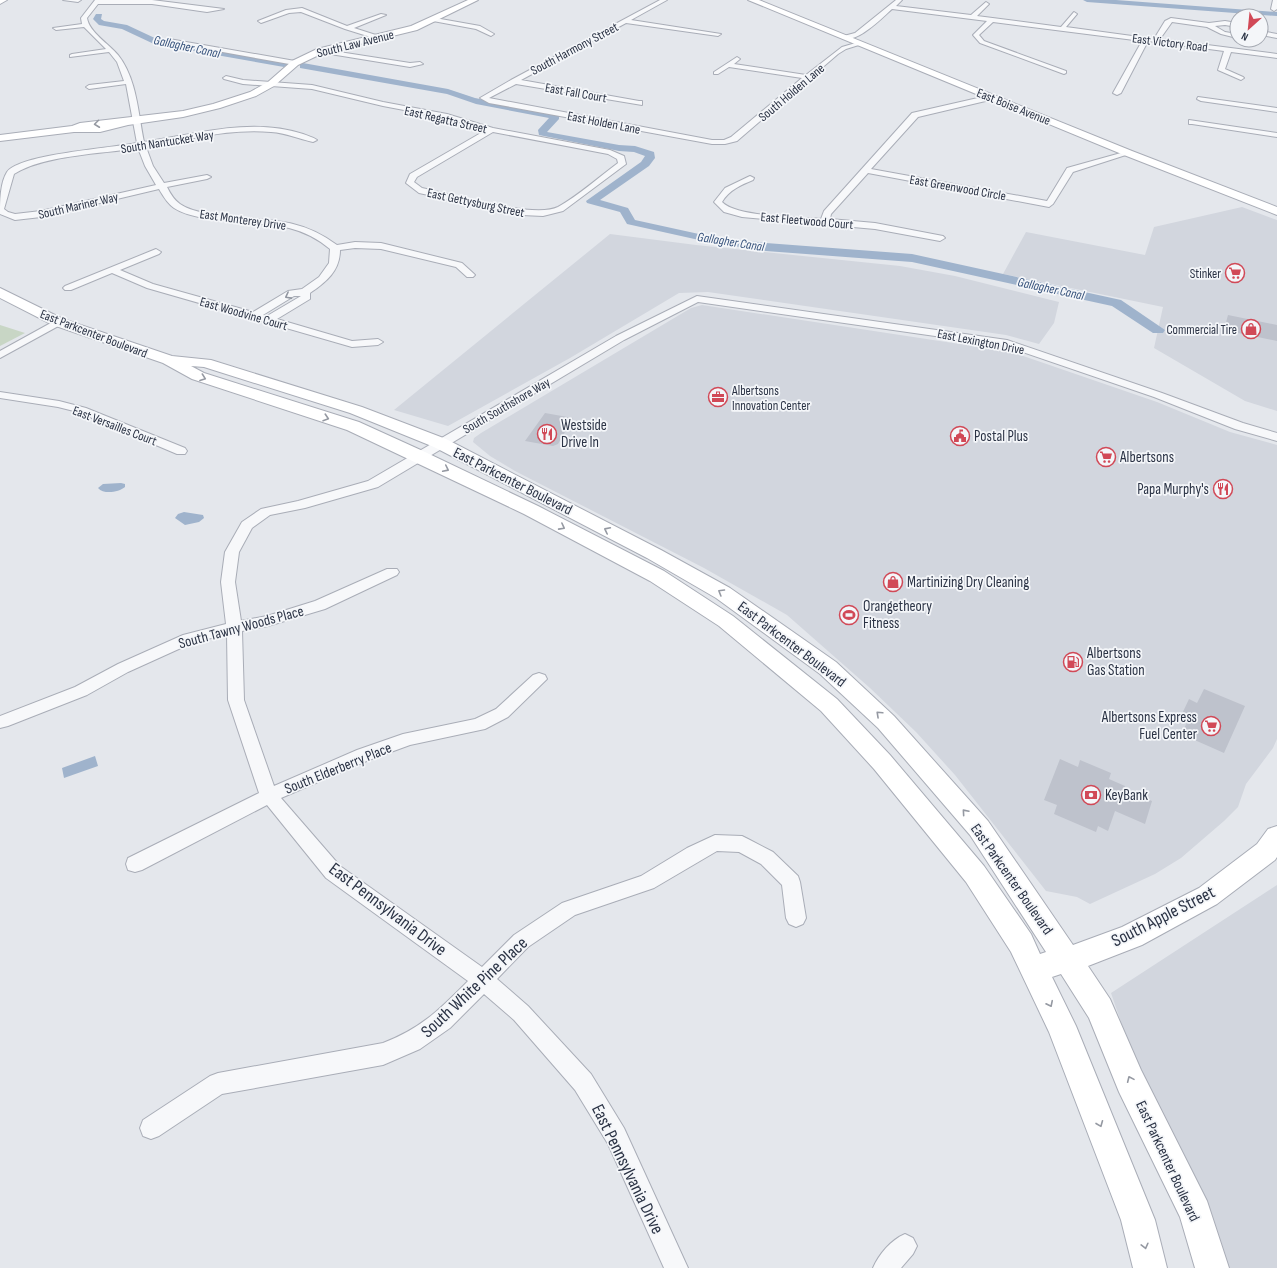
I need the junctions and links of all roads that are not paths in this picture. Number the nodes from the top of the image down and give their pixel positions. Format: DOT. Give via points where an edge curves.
graph roads {
  1 [pos="3,0"];
  2 [pos="66,0"];
  3 [pos="78,0"];
  4 [pos="474,0"];
  5 [pos="664,0"];
  6 [pos="752,0"];
  7 [pos="899,0"];
  8 [pos="1276,0"];
  9 [pos="97,1"];
  10 [pos="0,2"];
  11 [pos="986,4"];
  12 [pos="308,5"];
  13 [pos="890,7"];
  14 [pos="221,9"];
  15 [pos="1274,9"];
  16 [pos="298,10"];
  17 [pos="1074,14"];
  18 [pos="382,15"];
  19 [pos="973,17"];
  20 [pos="435,20"];
  21 [pos="991,20"];
  22 [pos="261,21"];
  23 [pos="625,21"];
  24 [pos="1229,24"];
  25 [pos="85,25"];
  26 [pos="1209,25"];
  27 [pos="56,28"];
  28 [pos="346,28"];
  29 [pos="1062,29"];
  30 [pos="490,34"];
  31 [pos="718,34"];
  32 [pos="1229,34"];
  33 [pos="377,37"];
  34 [pos="843,37"];
  35 [pos="1146,39"];
  36 [pos="169,41"];
  37 [pos="1156,41"];
  38 [pos="859,44"];
  39 [pos="109,50"];
  40 [pos="1228,50"];
  41 [pos="320,51"];
  42 [pos="72,56"];
  43 [pos="1277,56"];
  44 [pos="739,58"];
  45 [pos="295,63"];
  46 [pos="420,64"];
  47 [pos="729,65"];
  48 [pos="1064,72"];
  49 [pos="716,73"];
  50 [pos="808,77"];
  51 [pos="226,78"];
  52 [pos="1241,78"];
  53 [pos="513,81"];
  54 [pos="129,82"];
  55 [pos="271,84"];
  56 [pos="89,87"];
  57 [pos="1116,93"];
  58 [pos="991,97"];
  59 [pos="484,98"];
  60 [pos="1201,99"];
  61 [pos="639,103"];
  62 [pos="1277,110"];
  63 [pos="138,121"];
  64 [pos="1192,122"];
  65 [pos="492,130"];
  66 [pos="1277,135"];
  67 [pos="0,138"];
  68 [pos="313,140"];
  69 [pos="724,142"];
  70 [pos="141,145"];
  71 [pos="1128,153"];
  72 [pos="21,166"];
  73 [pos="866,170"];
  74 [pos="207,177"];
  75 [pos="750,178"];
  76 [pos="161,186"];
  77 [pos="1277,211"];
  78 [pos="543,214"];
  79 [pos="825,222"];
  80 [pos="940,238"];
  81 [pos="335,248"];
  82 [pos="156,252"];
  83 [pos="112,270"];
  84 [pos="470,275"];
  85 [pos="68,288"];
  86 [pos="0,292"];
  87 [pos="305,292"];
  88 [pos="697,299"];
  89 [pos="255,316"];
  90 [pos="269,320"];
  91 [pos="58,322"];
  92 [pos="378,342"];
  93 [pos="0,355"];
  94 [pos="168,360"];
  95 [pos="0,395"];
  96 [pos="1277,437"];
  97 [pos="440,443"];
  98 [pos="181,451"];
  99 [pos="419,456"];
  100 [pos="266,512"];
  101 [pos="392,572"];
  102 [pos="234,627"];
  103 [pos="539,679"];
  104 [pos="2,722"];
  105 [pos="269,796"];
  106 [pos="1277,836"];
  107 [pos="135,864"];
  108 [pos="796,918"];
  109 [pos="1067,958"];
  110 [pos="1034,969"];
  111 [pos="483,980"];
  112 [pos="151,1128"];
  113 [pos="905,1246"];
  114 [pos="676,1268"];
  115 [pos="886,1268"];
  116 [pos="1150,1268"];
  117 [pos="1212,1268"];
  1 -- 10 [label="main road"];
  2 -- 3 [label="street"];
  4 -- 20 [label="main road, South Law Avenue" via="448,11"];
  5 -- 23 [label="street, South Harmony Street"];
  6 -- 34 [label="main road, East Boise Avenue"];
  7 -- 13 [label="street"];
  8 -- 15 [label="street"];
  9 -- 14 [label="street" via="152,2 207,10"];
  9 -- 25 [label="street" via="84,18"];
  11 -- 19 [label="street"];
  12 -- 16 [label="street"];
  13 -- 19 [label="street, East Victory Road"];
  13 -- 34 [label="street" via="857,34"];
  16 -- 22 [label="street"];
  16 -- 28 [label="street"];
  17 -- 29 [label="street"];
  18 -- 28 [label="street"];
  19 -- 21 [label="street, East Victory Road"];
  20 -- 30 [label="street" via="478,27"];
  20 -- 33 [label="main road, South Law Avenue"];
  21 -- 29 [label="street, East Victory Road"];
  21 -- 48 [label="street" via="976,35 982,42"];
  23 -- 31 [label="street"];
  23 -- 53 [label="street, South Harmony Street"];
  24 -- 26 [label="street"];
  25 -- 27 [label="street"];
  25 -- 39 [label="street, East Monterey Drive"];
  26 -- 32 [label="street"];
  26 -- 37 [label="street" via="1170,20"];
  28 -- 33 [label="street"];
  29 -- 35 [label="street, East Victory Road"];
  33 -- 41 [label="main road, South Law Avenue"];
  34 -- 38 [label="main road, East Boise Avenue"];
  35 -- 37 [label="street, East Victory Road"];
  35 -- 57 [label="street"];
  36 -- 45 [label="street"];
  37 -- 40 [label="street, East Victory Road"];
  38 -- 50 [label="street, South Holden Lane" via="844,48"];
  38 -- 58 [label="main road, East Boise Avenue"];
  39 -- 42 [label="street"];
  39 -- 54 [label="street, East Monterey Drive" via="122,66"];
  40 -- 43 [label="street, East Victory Road"];
  40 -- 52 [label="street" via="1221,70"];
  41 -- 45 [label="main road, South Law Avenue"];
  41 -- 46 [label="street" via="410,65"];
  44 -- 47 [label="street"];
  45 -- 55 [label="main road, South Law Avenue"];
  47 -- 49 [label="street"];
  47 -- 50 [label="street"];
  50 -- 69 [label="street, South Holden Lane" via="734,139"];
  51 -- 55 [label="street, East Regatta Street"];
  53 -- 59 [label="street, South Harmony Street"];
  53 -- 61 [label="street, East Fall Court"];
  54 -- 56 [label="street"];
  54 -- 63 [label="street, East Monterey Drive"];
  55 -- 63 [label="main road, South Law Avenue" via="253,94 216,106"];
  55 -- 65 [label="street, East Regatta Street" via="320,89 447,116"];
  58 -- 71 [label="main road, East Boise Avenue"];
  58 -- 73 [label="street" via="915,115"];
  59 -- 69 [label="street, East Holden Lane" via="704,141"];
  60 -- 62 [label="street"];
  63 -- 67 [label="main road, South Law Avenue" via="117,126"];
  63 -- 70 [label="street, East Monterey Drive"];
  64 -- 66 [label="street"];
  65 -- 78 [label="street, East Regatta Street" via="610,152 621,158 622,164 560,209"];
  65 -- 78 [label="street, East Gettysburg Street" via="413,176 410,183 419,190 522,212"];
  68 -- 70 [label="street, South Nantucket Way" via="286,132 243,130"];
  70 -- 72 [label="street, South Nantucket Way" via="39,160"];
  70 -- 76 [label="street, East Monterey Drive"];
  71 -- 73 [label="street, East Greenwood Circle" via="1070,170 1050,204"];
  71 -- 77 [label="main road, East Boise Avenue"];
  72 -- 76 [label="street, South Mariner Way" via="10,173 0,209 5,214 41,214"];
  73 -- 79 [label="street" via="827,213"];
  74 -- 76 [label="street, South Mariner Way"];
  75 -- 79 [label="street, East Fleetwood Court" via="720,197 718,202 721,207 746,215"];
  76 -- 81 [label="street, East Monterey Drive" via="168,198 179,207 223,218 268,221 301,228 325,239"];
  79 -- 80 [label="street, East Fleetwood Court" via="888,228"];
  81 -- 84 [label="street" via="355,245 381,246 459,265"];
  81 -- 87 [label="street" via="333,268 326,277"];
  82 -- 83 [label="street"];
  83 -- 85 [label="street"];
  83 -- 89 [label="street, East Woodvine Court" via="150,286"];
  86 -- 91 [label="main road, East Parkcenter Boulevard"];
  87 -- 89 [label="street, one-way" via="292,293"];
  87 -- 90 [label="street" via="306,297"];
  88 -- 96 [label="street, East Lexington Drive" via="1007,343 1151,392 1239,426"];
  88 -- 97 [label="street, South Southshore Way" via="620,338"];
  89 -- 90 [label="street, East Woodvine Court"];
  90 -- 92 [label="street, East Woodvine Court" via="352,344"];
  91 -- 93 [label="street"];
  91 -- 94 [label="main road, East Parkcenter Boulevard"];
  94 -- 97 [label="main road, East Parkcenter Boulevard" via="206,363 356,410"];
  94 -- 99 [label="main road, East Parkcenter Boulevard, one-way" via="198,376 353,426"];
  95 -- 98 [label="street, East Versailles Court" via="82,410"];
  97 -- 99 [label="street, South Southshore Way"];
  109 -- 97 [label="main road, East Parkcenter Boulevard, one-way" via="979,828 886,722 828,668 723,593 654,554"];
  99 -- 100 [label="street, South Southshore Way" via="373,484"];
  99 -- 110 [label="main road, East Parkcenter Boulevard, one-way" via="531,510 657,576 726,621 761,648 829,705 882,762 975,874 1021,944"];
  100 -- 102 [label="street, East Pennsylvania Drive" via="247,525 232,552 228,582"];
  101 -- 102 [label="street, South Tawny Woods Place" via="320,605 268,621"];
  102 -- 104 [label="street, South Tawny Woods Place" via="188,638 80,691"];
  102 -- 105 [label="street, East Pennsylvania Drive" via="236,700"];
  103 -- 105 [label="street, South Elderberry Place" via="502,713 479,725 403,741"];
  105 -- 107 [label="street, South Elderberry Place"];
  105 -- 111 [label="street, East Pennsylvania Drive" via="333,872"];
  106 -- 109 [label="main road, South Apple Street" via="1266,852 1208,896 1132,936 1089,953"];
  108 -- 111 [label="street, South White Pine Place" via="791,882 767,858 742,844 714,843 647,882 569,909 521,941"];
  109 -- 110 [label="main road, South Apple Street"];
  117 -- 109 [label="main road, East Parkcenter Boulevard, one-way" via="1195,1213 1130,1081 1100,1009"];
  110 -- 116 [label="main road, East Parkcenter Boulevard, one-way" via="1061,1026 1138,1220"];
  111 -- 112 [label="street, South White Pine Place" via="442,1021 413,1042 382,1054 218,1084"];
  111 -- 114 [label="street, East Pennsylvania Drive" via="521,1013 584,1082 616,1136"];
  113 -- 115 [label="street"];
}
